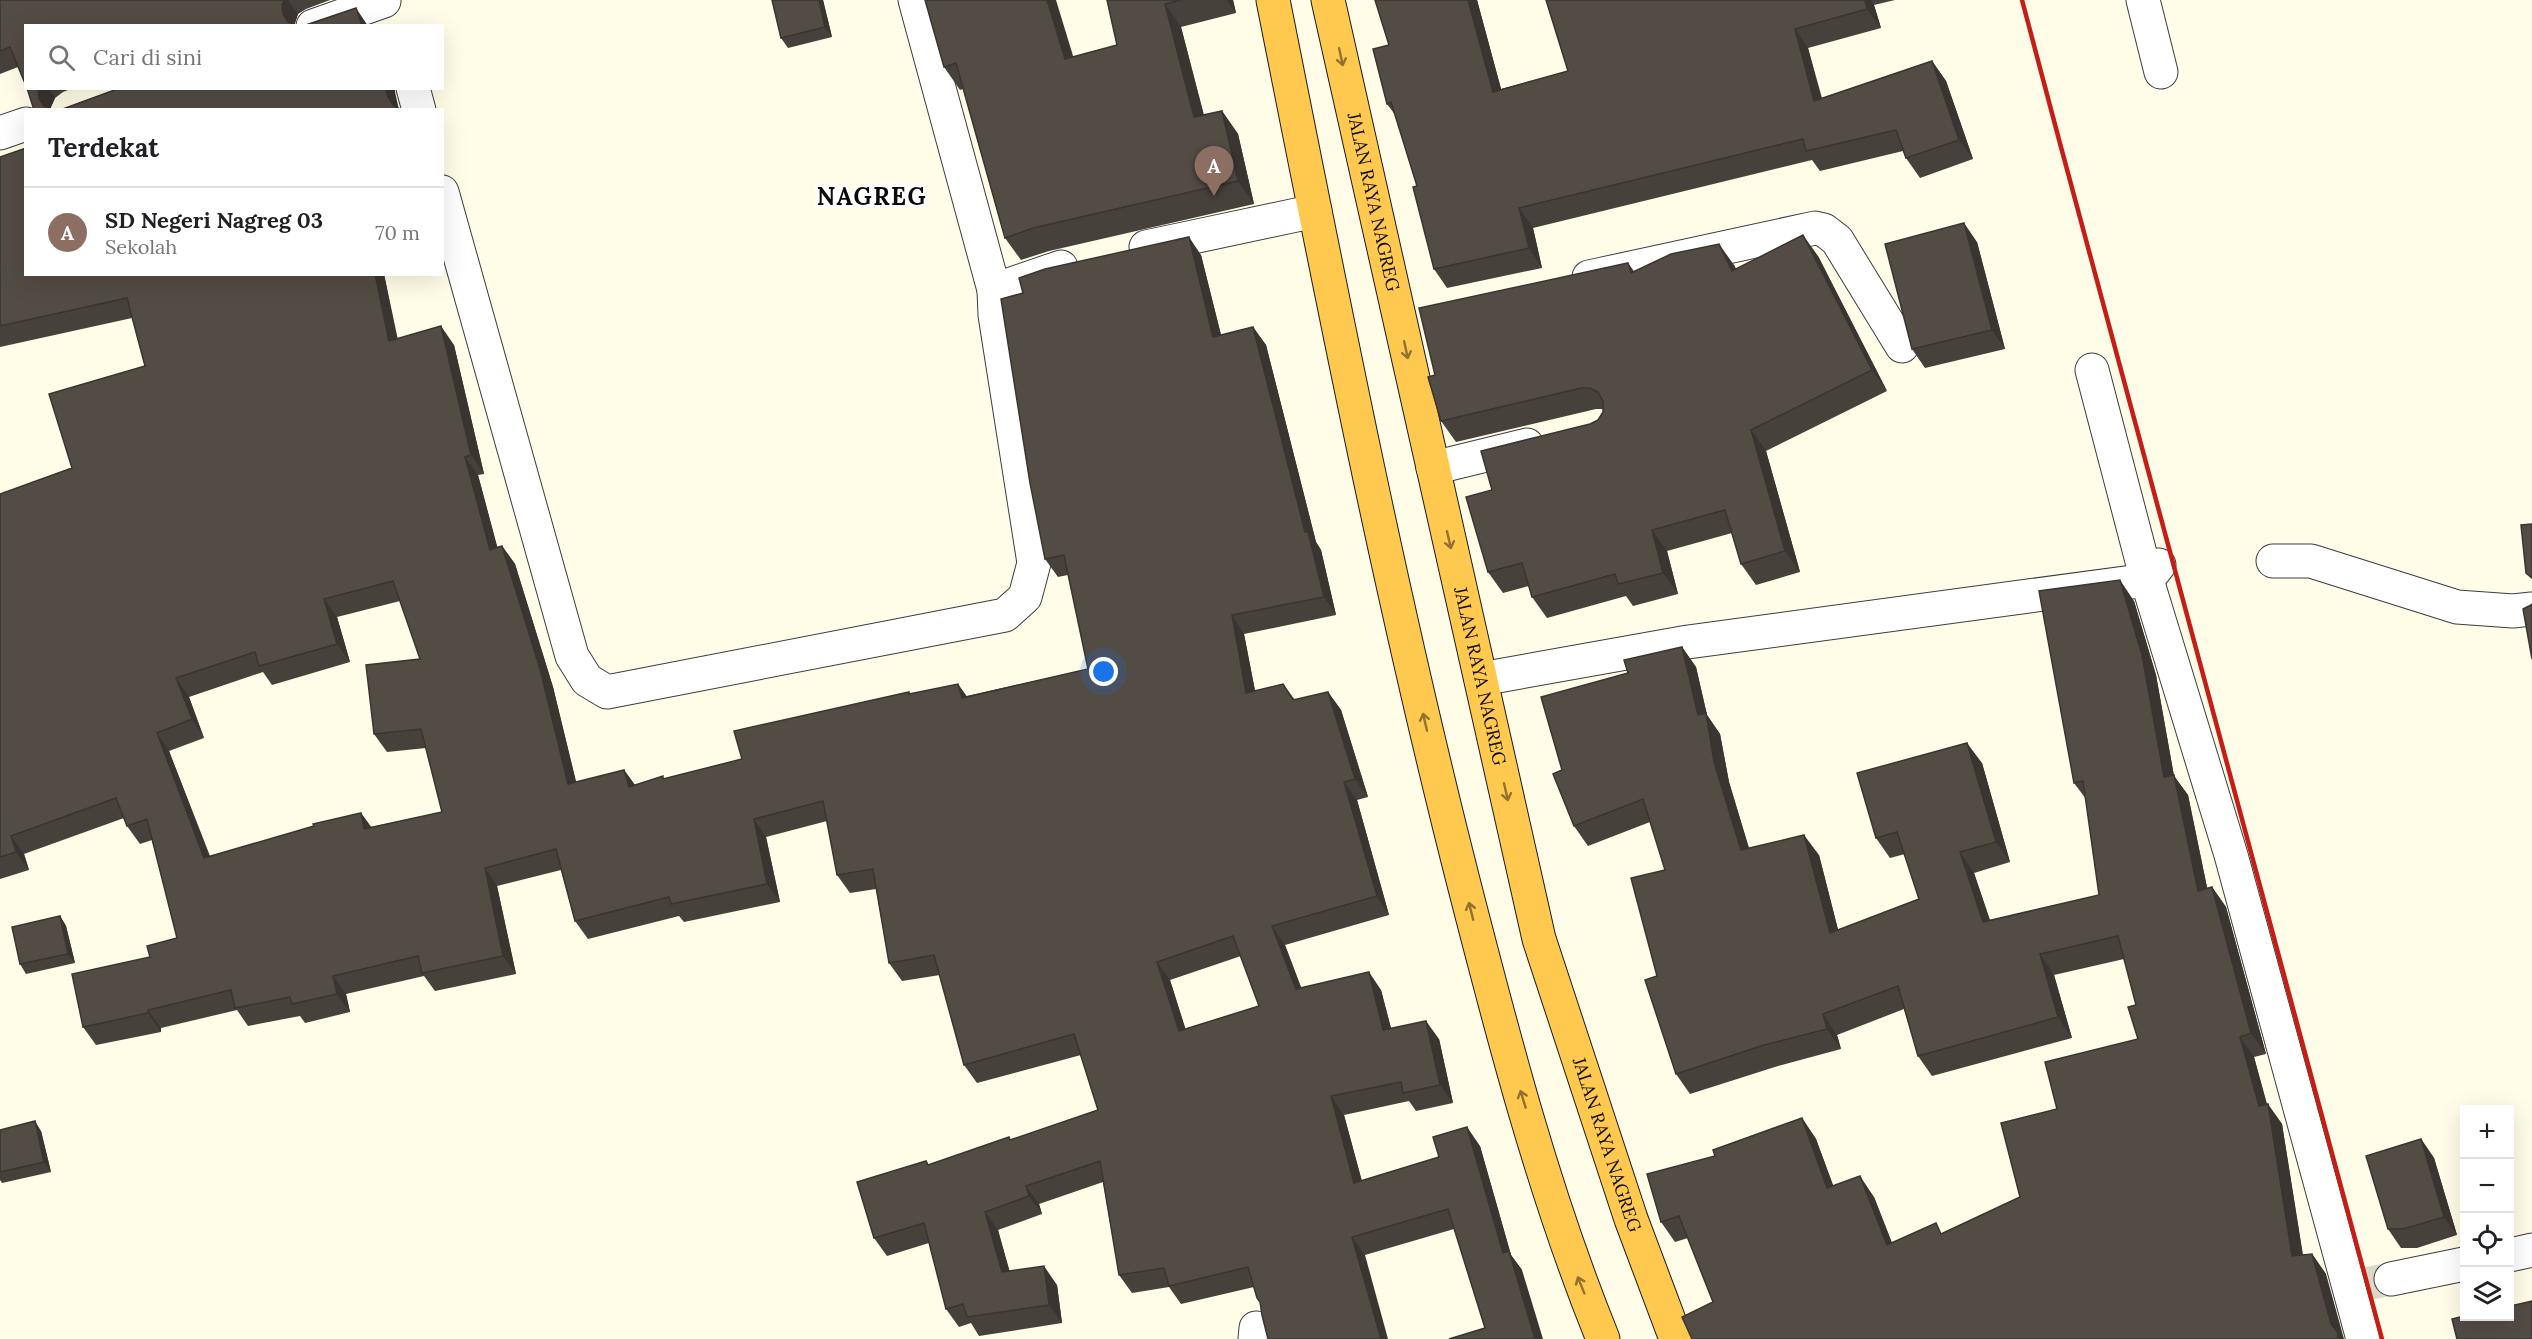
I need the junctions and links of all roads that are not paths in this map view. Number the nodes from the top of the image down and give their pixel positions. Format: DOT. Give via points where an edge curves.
graph roads {
  1 [pos="915,0"];
  2 [pos="1273,0"];
  3 [pos="1328,0"];
  4 [pos="2143,0"];
  5 [pos="388,9"];
  6 [pos="322,24"];
  7 [pos="2161,72"];
  8 [pos="414,90"];
  9 [pos="418,108"];
  10 [pos="24,125"];
  11 [pos="0,133"];
  12 [pos="444,199"];
  13 [pos="1315,211"];
  14 [pos="1561,283"];
  15 [pos="994,290"];
  16 [pos="1434,310"];
  17 [pos="1399,318"];
  18 [pos="1902,346"];
  19 [pos="2092,370"];
  20 [pos="1555,438"];
  21 [pos="1432,468"];
  22 [pos="2273,561"];
  23 [pos="2153,573"];
  24 [pos="2532,609"];
  25 [pos="1480,679"];
  26 [pos="2532,1250"];
  27 [pos="2514,1254"];
  28 [pos="2460,1265"];
  29 [pos="2367,1284"];
  30 [pos="1604,1339"];
  31 [pos="1676,1339"];
  32 [pos="2363,1339"];
  1 -- 15 [label="street"];
  2 -- 13 [label="highway"];
  3 -- 17 [label="highway, JALAN RAYA NAGREG, one-way"];
  4 -- 7 [label="street"];
  5 -- 6 [label="street"];
  8 -- 9 [label="street"];
  10 -- 11 [label="street"];
  12 -- 15 [label="street" via="572,656 587,680 607,692 1005,615 1025,597 1034,563"];
  13 -- 15 [label="street" via="1104,256"];
  30 -- 13 [label="highway, one-way" via="1574,1268 1503,1035 1445,809"];
  14 -- 18 [label="street" via="1815,228 1837,240"];
  16 -- 17 [label="street"];
  17 -- 21 [label="highway, JALAN RAYA NAGREG, one-way"];
  19 -- 23 [label="street"];
  20 -- 21 [label="street"];
  21 -- 25 [label="highway, JALAN RAYA NAGREG, one-way"];
  22 -- 24 [label="street" via="2311,561 2457,607"];
  23 -- 25 [label="street" via="1668,645"];
  23 -- 29 [label="street" via="2231,855"];
  25 -- 31 [label="highway, JALAN RAYA NAGREG, one-way" via="1539,939 1631,1218"];
  26 -- 27 [label="street"];
  28 -- 29 [label="street"];
  29 -- 32 [label="street"];
}
